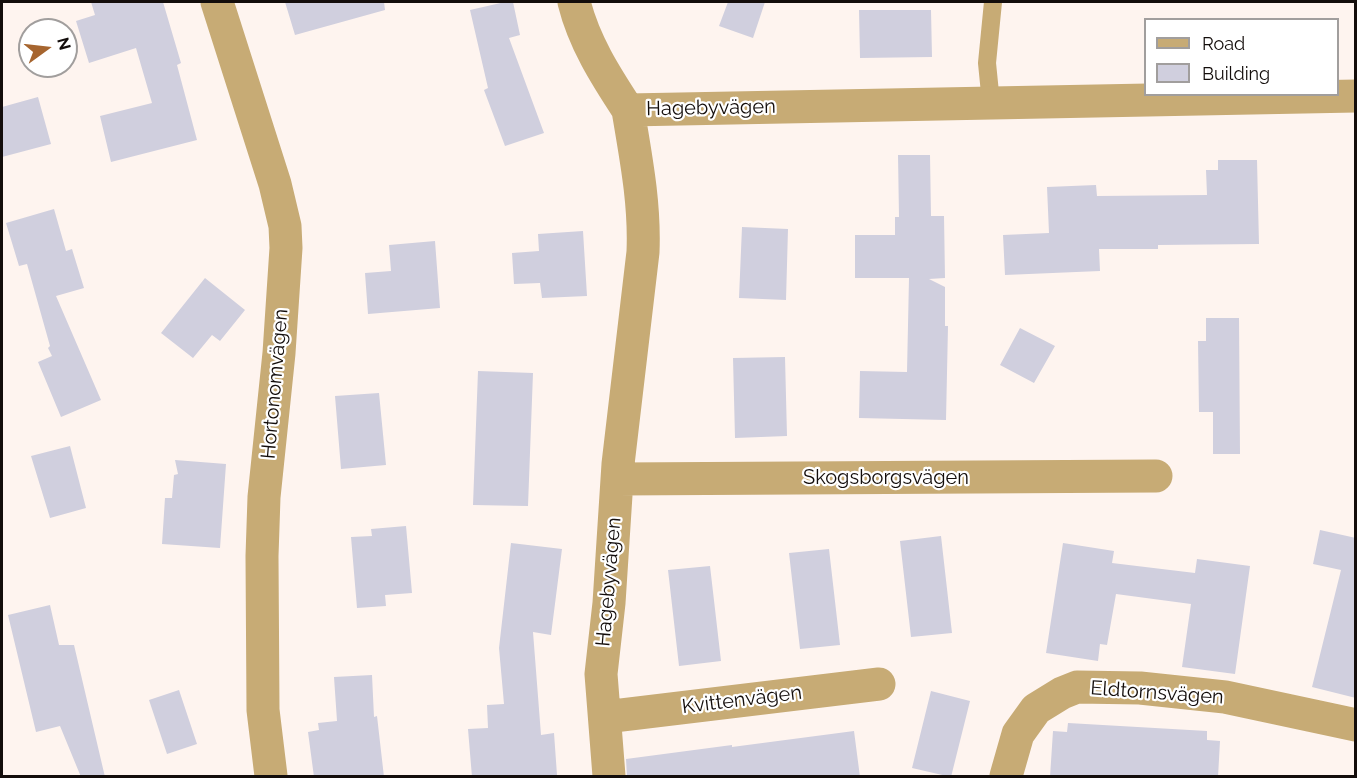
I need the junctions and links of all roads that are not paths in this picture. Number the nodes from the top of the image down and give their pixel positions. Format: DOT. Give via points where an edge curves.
graph roads {
  1 [pos="217,2"];
  2 [pos="574,2"];
  3 [pos="993,2"];
  4 [pos="1356,96"];
  5 [pos="991,103"];
  6 [pos="628,110"];
  7 [pos="1156,476"];
  8 [pos="616,479"];
  9 [pos="879,684"];
  10 [pos="605,717"];
  11 [pos="1356,725"];
  12 [pos="271,777"];
  13 [pos="609,777"];
  14 [pos="1006,777"];
  1 -- 12 [label="street, Hortonomvägen" via="285,226 262,556 263,710"];
  2 -- 6 [label="street" via="580,25 602,70"];
  3 -- 5 [label="lane" via="987,63"];
  4 -- 5 [label="street, Hagebyvägen"];
  5 -- 6 [label="street, Hagebyvägen"];
  6 -- 8 [label="street, Hagebyvägen" via="641,186 644,233"];
  7 -- 8 [label="street, Skogsborgsvägen"];
  8 -- 10 [label="street, Hagebyvägen" via="601,674"];
  9 -- 10 [label="street, Kvittenvägen"];
  10 -- 13 [label="street, Hagebyvägen"];
  11 -- 14 [label="street, Eldtornsvägen" via="1225,697 1140,687 1077,687 1036,709 1018,734"];
}
